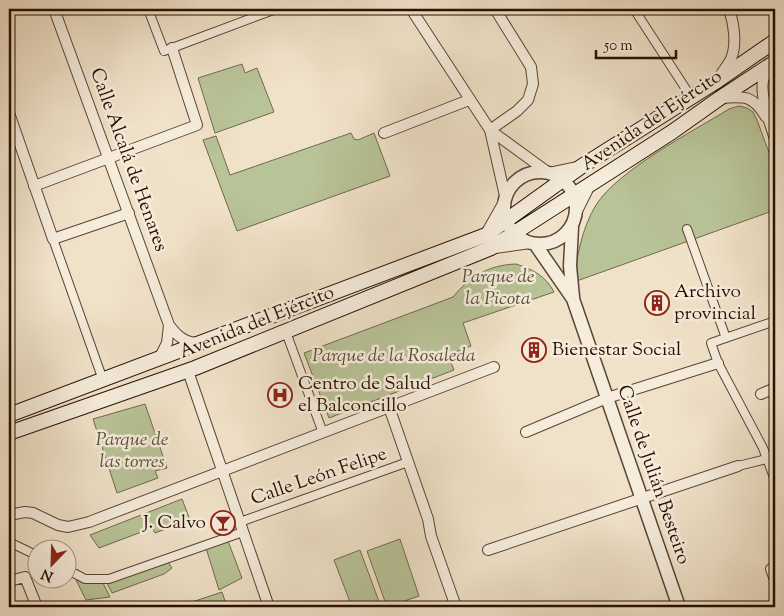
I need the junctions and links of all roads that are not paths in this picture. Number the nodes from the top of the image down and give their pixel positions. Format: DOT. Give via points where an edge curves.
graph roads {
  1 [pos="54,9"];
  2 [pos="148,9"];
  3 [pos="276,9"];
  4 [pos="411,9"];
  5 [pos="494,9"];
  6 [pos="634,9"];
  7 [pos="729,9"];
  8 [pos="775,41"];
  9 [pos="172,48"];
  10 [pos="772,64"];
  11 [pos="717,81"];
  12 [pos="691,97"];
  13 [pos="720,98"];
  14 [pos="469,100"];
  15 [pos="10,118"];
  16 [pos="770,124"];
  17 [pos="490,130"];
  18 [pos="384,133"];
  19 [pos="775,139"];
  20 [pos="108,157"];
  21 [pos="582,166"];
  22 [pos="549,173"];
  23 [pos="564,180"];
  24 [pos="590,185"];
  25 [pos="34,186"];
  26 [pos="574,195"];
  27 [pos="505,199"];
  28 [pos="577,211"];
  29 [pos="129,213"];
  30 [pos="506,220"];
  31 [pos="572,228"];
  32 [pos="687,228"];
  33 [pos="514,234"];
  34 [pos="486,235"];
  35 [pos="53,239"];
  36 [pos="533,244"];
  37 [pos="491,248"];
  38 [pos="573,299"];
  39 [pos="775,321"];
  40 [pos="168,324"];
  41 [pos="286,332"];
  42 [pos="726,338"];
  43 [pos="200,343"];
  44 [pos="159,359"];
  45 [pos="718,363"];
  46 [pos="494,367"];
  47 [pos="188,371"];
  48 [pos="103,380"];
  49 [pos="775,388"];
  50 [pos="761,394"];
  51 [pos="607,398"];
  52 [pos="389,407"];
  53 [pos="9,415"];
  54 [pos="9,432"];
  55 [pos="526,432"];
  56 [pos="323,433"];
  57 [pos="767,459"];
  58 [pos="408,462"];
  59 [pos="738,466"];
  60 [pos="223,471"];
  61 [pos="775,480"];
  62 [pos="641,498"];
  63 [pos="9,515"];
  64 [pos="240,522"];
  65 [pos="244,532"];
  66 [pos="9,542"];
  67 [pos="488,550"];
  68 [pos="28,551"];
  69 [pos="775,568"];
  70 [pos="78,575"];
  71 [pos="775,580"];
  72 [pos="9,581"];
  73 [pos="37,607"];
  74 [pos="269,607"];
  75 [pos="456,607"];
  76 [pos="679,607"];
  1 -- 20 [label="street, Calle Alcalá de Henares"];
  2 -- 9 [label="street" via="164,51"];
  3 -- 9 [label="street"];
  4 -- 14 [label="street"];
  5 -- 17 [label="street" via="531,67 532,84 528,100"];
  6 -- 12 [label="street"];
  7 -- 11 [label="street" via="734,42 731,59"];
  8 -- 11 [label="main road, Avenida del Ejército"];
  9 -- 20 [label="street" via="197,125"];
  10 -- 13 [label="main road, Avenida del Ejército"];
  10 -- 16 [label="street" via="763,81"];
  11 -- 12 [label="main road, Avenida del Ejército"];
  12 -- 21 [label="main road, Avenida del Ejército"];
  13 -- 16 [label="street" via="743,96 760,108"];
  13 -- 24 [label="main road, Avenida del Ejército"];
  14 -- 17 [label="street"];
  14 -- 18 [label="street"];
  15 -- 25 [label="street"];
  16 -- 19 [label="street"];
  17 -- 22 [label="street"];
  17 -- 27 [label="street"];
  20 -- 25 [label="street"];
  20 -- 29 [label="street, Calle Alcalá de Henares"];
  21 -- 22 [label="street"];
  21 -- 23 [label="main road, Avenida del Ejército"];
  22 -- 23 [label="street, Avenida del Ejército"];
  22 -- 27 [label="street" via="538,172 521,177 512,184"];
  23 -- 26 [label="street, Avenida del Ejército"];
  23 -- 30 [label="main road, Avenida del Ejército"];
  24 -- 26 [label="main road, Avenida del Ejército"];
  24 -- 28 [label="street"];
  25 -- 35 [label="street"];
  26 -- 28 [label="street, Avenida del Ejército"];
  26 -- 33 [label="main road, Avenida del Ejército"];
  27 -- 30 [label="street"];
  27 -- 34 [label="street"];
  28 -- 31 [label="street, Avenida del Ejército"];
  29 -- 35 [label="street"];
  29 -- 40 [label="street, Calle Alcalá de Henares"];
  30 -- 33 [label="street"];
  30 -- 34 [label="main road, Avenida del Ejército"];
  31 -- 36 [label="street" via="549,244"];
  31 -- 38 [label="street, Calle de Julián Besteiro" via="570,266"];
  32 -- 42 [label="street"];
  33 -- 36 [label="street"];
  33 -- 37 [label="main road, Avenida del Ejército"];
  34 -- 43 [label="main road, Avenida del Ejército"];
  35 -- 48 [label="street"];
  36 -- 37 [label="street"];
  36 -- 38 [label="street, Calle de Julián Besteiro"];
  37 -- 41 [label="main road, Avenida del Ejército"];
  38 -- 51 [label="street, Calle de Julián Besteiro"];
  39 -- 42 [label="street"];
  40 -- 43 [label="street, Calle Alcalá de Henares" via="182,339"];
  40 -- 44 [label="street, Calle Alcalá de Henares" via="166,343"];
  41 -- 47 [label="main road, Avenida del Ejército"];
  41 -- 56 [label="street"];
  42 -- 45 [label="street" via="711,343"];
  43 -- 44 [label="main road, Avenida del Ejército"];
  44 -- 48 [label="main road, Avenida del Ejército"];
  45 -- 51 [label="street"];
  45 -- 57 [label="street"];
  46 -- 52 [label="street"];
  47 -- 54 [label="main road, Avenida del Ejército"];
  47 -- 60 [label="street"];
  48 -- 53 [label="main road, Avenida del Ejército"];
  49 -- 50 [label="street"];
  51 -- 55 [label="street"];
  51 -- 62 [label="street, Calle de Julián Besteiro"];
  52 -- 56 [label="street"];
  52 -- 58 [label="street"];
  56 -- 60 [label="street"];
  57 -- 59 [label="street"];
  57 -- 61 [label="street"];
  58 -- 64 [label="street, Calle León Felipe"];
  58 -- 75 [label="street"];
  59 -- 62 [label="street"];
  60 -- 63 [label="street" via="68,527 33,513"];
  60 -- 64 [label="street"];
  62 -- 67 [label="street"];
  62 -- 76 [label="street, Calle de Julián Besteiro"];
  64 -- 65 [label="street"];
  65 -- 70 [label="street" via="109,579"];
  65 -- 74 [label="street"];
  66 -- 68 [label="street"];
  69 -- 71 [label="street" via="772,569"];
  72 -- 73 [label="street" via="25,577"];
}
